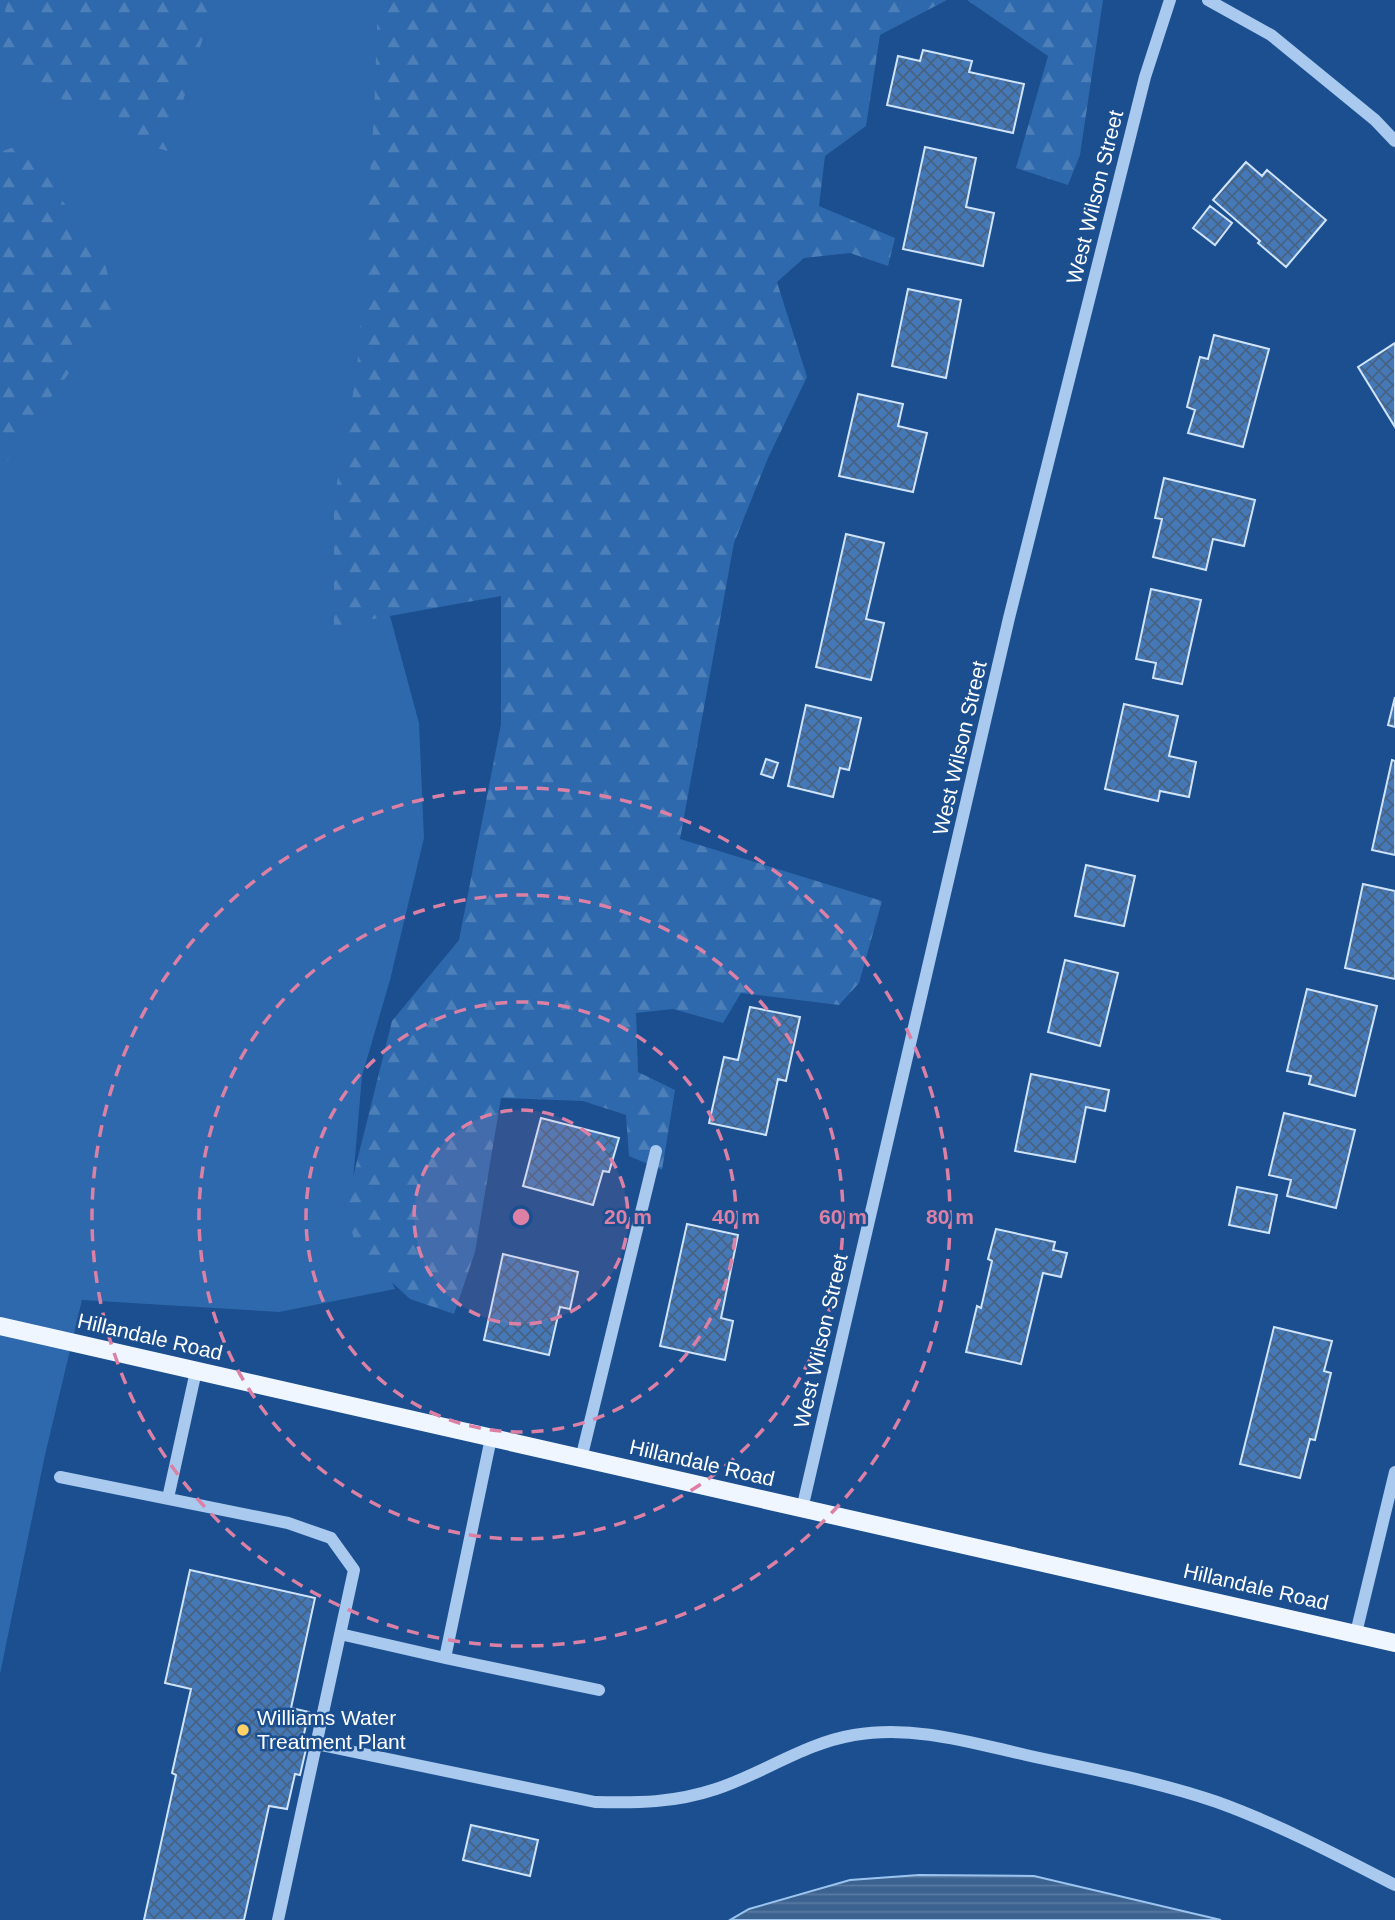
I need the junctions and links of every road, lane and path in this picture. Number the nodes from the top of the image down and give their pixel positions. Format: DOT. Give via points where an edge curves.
graph roads {
  1 [pos="1170,0"];
  2 [pos="1208,0"];
  3 [pos="1395,141"];
  4 [pos="656,1151"];
  5 [pos="0,1326"];
  6 [pos="196,1371"];
  7 [pos="491,1438"];
  8 [pos="581,1459"];
  9 [pos="1395,1472"];
  10 [pos="60,1477"];
  11 [pos="168,1498"];
  12 [pos="802,1509"];
  13 [pos="1356,1633"];
  14 [pos="340,1634"];
  15 [pos="1395,1643"];
  16 [pos="445,1658"];
  17 [pos="599,1690"];
  18 [pos="316,1744"];
  19 [pos="1395,1885"];
  20 [pos="278,1920"];
  1 -- 12 [label="street, West Wilson Street" via="1145,77 1009,618"];
  2 -- 3 [label="street" via="1271,35 1376,120"];
  4 -- 8 [label="street"];
  5 -- 6 [label="main road, Hillandale Road"];
  6 -- 7 [label="main road, Hillandale Road"];
  6 -- 11 [label="street"];
  7 -- 8 [label="main road, Hillandale Road"];
  7 -- 16 [label="street"];
  8 -- 12 [label="main road, Hillandale Road"];
  9 -- 13 [label="street"];
  10 -- 11 [label="street"];
  11 -- 14 [label="street" via="288,1522 331,1538 355,1570"];
  12 -- 13 [label="main road, Hillandale Road"];
  13 -- 15 [label="main road, Hillandale Road"];
  14 -- 16 [label="street"];
  14 -- 18 [label="street"];
  16 -- 17 [label="street"];
  18 -- 19 [label="street" via="595,1802 666,1802 716,1789 850,1735 888,1730 934,1734 1216,1802"];
  18 -- 20 [label="street"];
}
